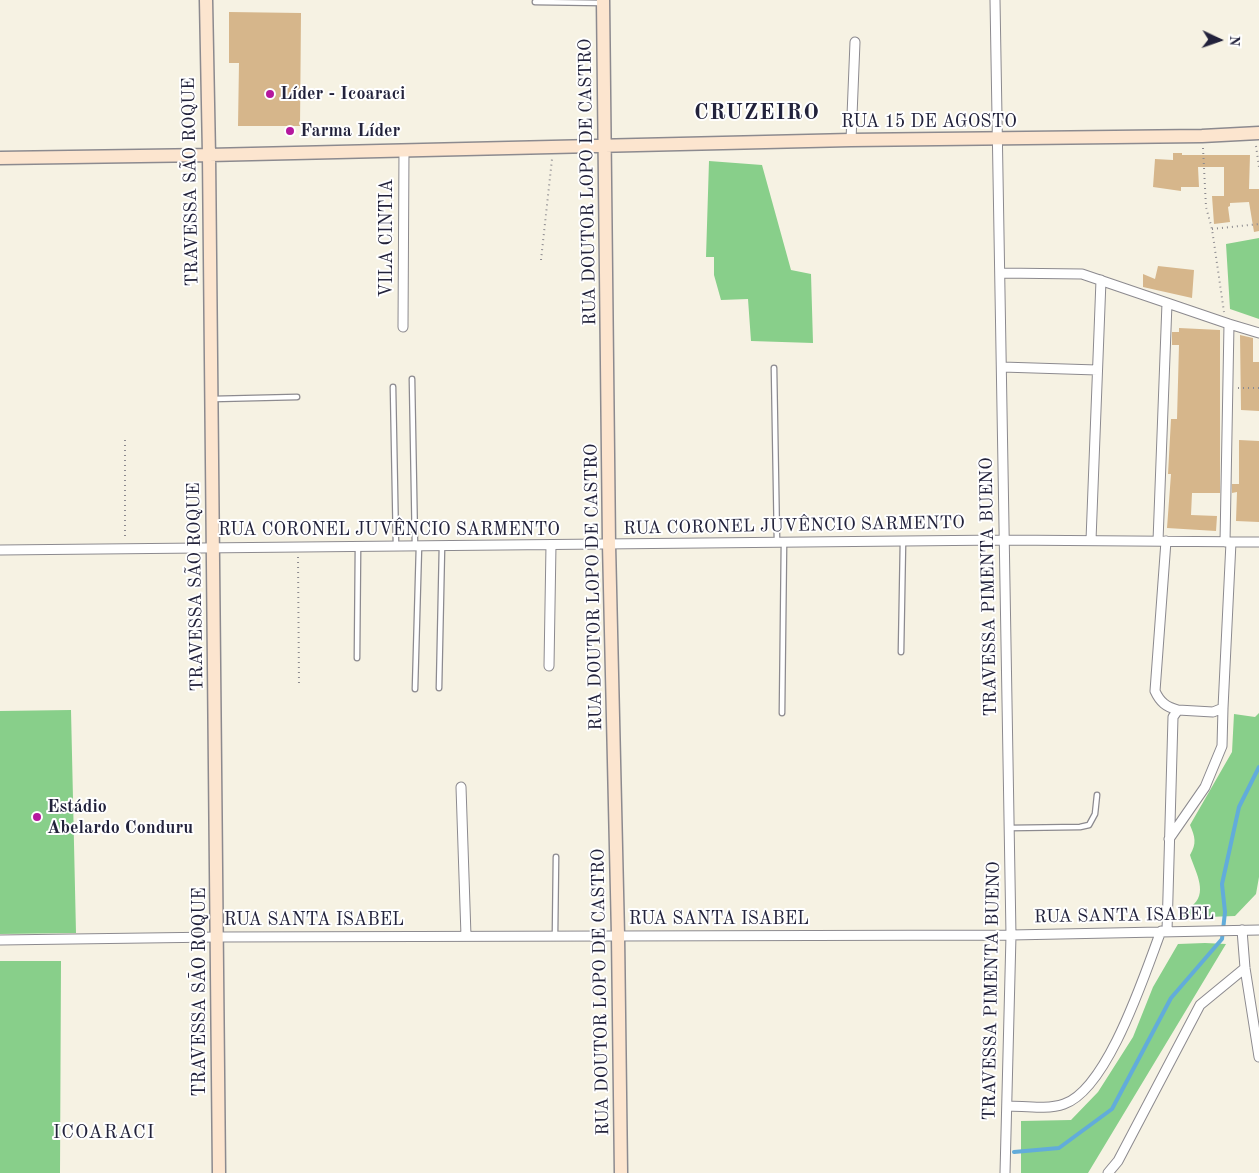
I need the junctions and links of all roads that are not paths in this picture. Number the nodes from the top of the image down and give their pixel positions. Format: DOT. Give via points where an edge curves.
graph roads {
  1 [pos="206,0"];
  2 [pos="995,0"];
  3 [pos="603,1"];
  4 [pos="535,2"];
  5 [pos="855,42"];
  6 [pos="1256,133"];
  7 [pos="997,139"];
  8 [pos="851,140"];
  9 [pos="605,145"];
  10 [pos="404,150"];
  11 [pos="209,155"];
  12 [pos="0,158"];
  13 [pos="1000,273"];
  14 [pos="1101,280"];
  15 [pos="1167,303"];
  16 [pos="1227,321"];
  17 [pos="403,326"];
  18 [pos="1259,332"];
  19 [pos="1002,366"];
  20 [pos="774,368"];
  21 [pos="1098,370"];
  22 [pos="412,379"];
  23 [pos="393,387"];
  24 [pos="297,397"];
  25 [pos="212,399"];
  26 [pos="1004,540"];
  27 [pos="1091,540"];
  28 [pos="903,541"];
  29 [pos="1162,541"];
  30 [pos="780,542"];
  31 [pos="1228,542"];
  32 [pos="1259,542"];
  33 [pos="610,544"];
  34 [pos="551,545"];
  35 [pos="396,546"];
  36 [pos="417,546"];
  37 [pos="442,546"];
  38 [pos="213,547"];
  39 [pos="358,547"];
  40 [pos="0,550"];
  41 [pos="901,652"];
  42 [pos="357,658"];
  43 [pos="549,666"];
  44 [pos="439,688"];
  45 [pos="415,689"];
  46 [pos="1223,708"];
  47 [pos="1178,710"];
  48 [pos="782,712"];
  49 [pos="461,787"];
  50 [pos="1097,795"];
  51 [pos="1009,828"];
  52 [pos="1169,840"];
  53 [pos="556,857"];
  54 [pos="1242,930"];
  55 [pos="1259,930"];
  56 [pos="1164,931"];
  57 [pos="618,935"];
  58 [pos="1011,935"];
  59 [pos="466,936"];
  60 [pos="555,936"];
  61 [pos="218,937"];
  62 [pos="0,940"];
  63 [pos="1245,968"];
  64 [pos="1259,1057"];
  65 [pos="1007,1106"];
  66 [pos="219,1173"];
  67 [pos="621,1173"];
  68 [pos="1005,1173"];
  69 [pos="1108,1173"];
  1 -- 11 [label="main road, TRAVESSA SÃO ROQUE"];
  2 -- 7 [label="street, TRAVESSA PIMENTA BUENO"];
  3 -- 4 [label="lane"];
  3 -- 9 [label="main road, RUA DOUTOR LOPO DE CASTRO"];
  5 -- 8 [label="street"];
  6 -- 7 [label="main road, RUA 15 DE AGOSTO"];
  7 -- 8 [label="main road, RUA 15 DE AGOSTO"];
  7 -- 13 [label="street, TRAVESSA PIMENTA BUENO"];
  8 -- 9 [label="main road, RUA 15 DE AGOSTO"];
  9 -- 10 [label="main road, RUA 15 DE AGOSTO"];
  9 -- 33 [label="main road, RUA DOUTOR LOPO DE CASTRO"];
  10 -- 11 [label="main road, RUA 15 DE AGOSTO"];
  10 -- 17 [label="street, VILA CINTIA"];
  11 -- 12 [label="main road, RUA 15 DE AGOSTO"];
  11 -- 25 [label="main road, TRAVESSA SÃO ROQUE"];
  13 -- 14 [label="street" via="1071,273"];
  13 -- 19 [label="street, TRAVESSA PIMENTA BUENO"];
  14 -- 15 [label="street"];
  14 -- 21 [label="street"];
  15 -- 16 [label="street"];
  15 -- 29 [label="street"];
  16 -- 18 [label="street"];
  16 -- 31 [label="street"];
  19 -- 21 [label="street"];
  19 -- 26 [label="street, TRAVESSA PIMENTA BUENO"];
  20 -- 30 [label="lane"];
  21 -- 27 [label="street"];
  22 -- 36 [label="lane"];
  23 -- 35 [label="lane"];
  24 -- 25 [label="lane"];
  25 -- 38 [label="main road, TRAVESSA SÃO ROQUE"];
  26 -- 27 [label="street, RUA CORONEL JUVÊNCIO SARMENTO"];
  26 -- 28 [label="street, RUA CORONEL JUVÊNCIO SARMENTO"];
  26 -- 51 [label="street, TRAVESSA PIMENTA BUENO"];
  27 -- 29 [label="street, RUA CORONEL JUVÊNCIO SARMENTO"];
  28 -- 30 [label="street, RUA CORONEL JUVÊNCIO SARMENTO"];
  28 -- 41 [label="lane"];
  29 -- 31 [label="street, RUA CORONEL JUVÊNCIO SARMENTO"];
  29 -- 47 [label="street" via="1155,691 1160,701"];
  30 -- 33 [label="street, RUA CORONEL JUVÊNCIO SARMENTO"];
  30 -- 48 [label="lane"];
  31 -- 32 [label="street, RUA CORONEL JUVÊNCIO SARMENTO"];
  31 -- 46 [label="street"];
  33 -- 34 [label="street, RUA CORONEL JUVÊNCIO SARMENTO"];
  33 -- 57 [label="main road, RUA DOUTOR LOPO DE CASTRO"];
  34 -- 37 [label="street, RUA CORONEL JUVÊNCIO SARMENTO"];
  34 -- 43 [label="street"];
  35 -- 36 [label="street, RUA CORONEL JUVÊNCIO SARMENTO"];
  35 -- 39 [label="street, RUA CORONEL JUVÊNCIO SARMENTO"];
  36 -- 37 [label="street, RUA CORONEL JUVÊNCIO SARMENTO"];
  36 -- 45 [label="lane"];
  37 -- 44 [label="lane"];
  38 -- 39 [label="street, RUA CORONEL JUVÊNCIO SARMENTO"];
  38 -- 40 [label="street, RUA CORONEL JUVÊNCIO SARMENTO"];
  38 -- 61 [label="main road, TRAVESSA SÃO ROQUE"];
  39 -- 42 [label="lane"];
  46 -- 47 [label="street" via="1213,712"];
  46 -- 52 [label="street" via="1222,746 1212,771 1205,787"];
  47 -- 52 [label="street" via="1174,713 1173,723"];
  49 -- 59 [label="street"];
  50 -- 51 [label="lane" via="1095,814 1090,824 1080,827"];
  51 -- 58 [label="street, TRAVESSA PIMENTA BUENO"];
  52 -- 56 [label="street"];
  53 -- 60 [label="lane"];
  54 -- 55 [label="street, RUA SANTA ISABEL"];
  54 -- 56 [label="street, RUA SANTA ISABEL"];
  54 -- 63 [label="street"];
  56 -- 58 [label="street, RUA SANTA ISABEL"];
  56 -- 65 [label="street" via="1122,1032 1088,1088 1065,1104 1051,1107"];
  57 -- 58 [label="street, RUA SANTA ISABEL"];
  57 -- 60 [label="street, RUA SANTA ISABEL"];
  57 -- 67 [label="main road, RUA DOUTOR LOPO DE CASTRO"];
  58 -- 65 [label="street, TRAVESSA PIMENTA BUENO"];
  59 -- 60 [label="street, RUA SANTA ISABEL"];
  59 -- 61 [label="street, RUA SANTA ISABEL"];
  61 -- 62 [label="street, RUA SANTA ISABEL"];
  61 -- 66 [label="main road, TRAVESSA SÃO ROQUE"];
  63 -- 64 [label="street"];
  63 -- 69 [label="street" via="1200,1004 1118,1160"];
  65 -- 68 [label="street, TRAVESSA PIMENTA BUENO"];
}
